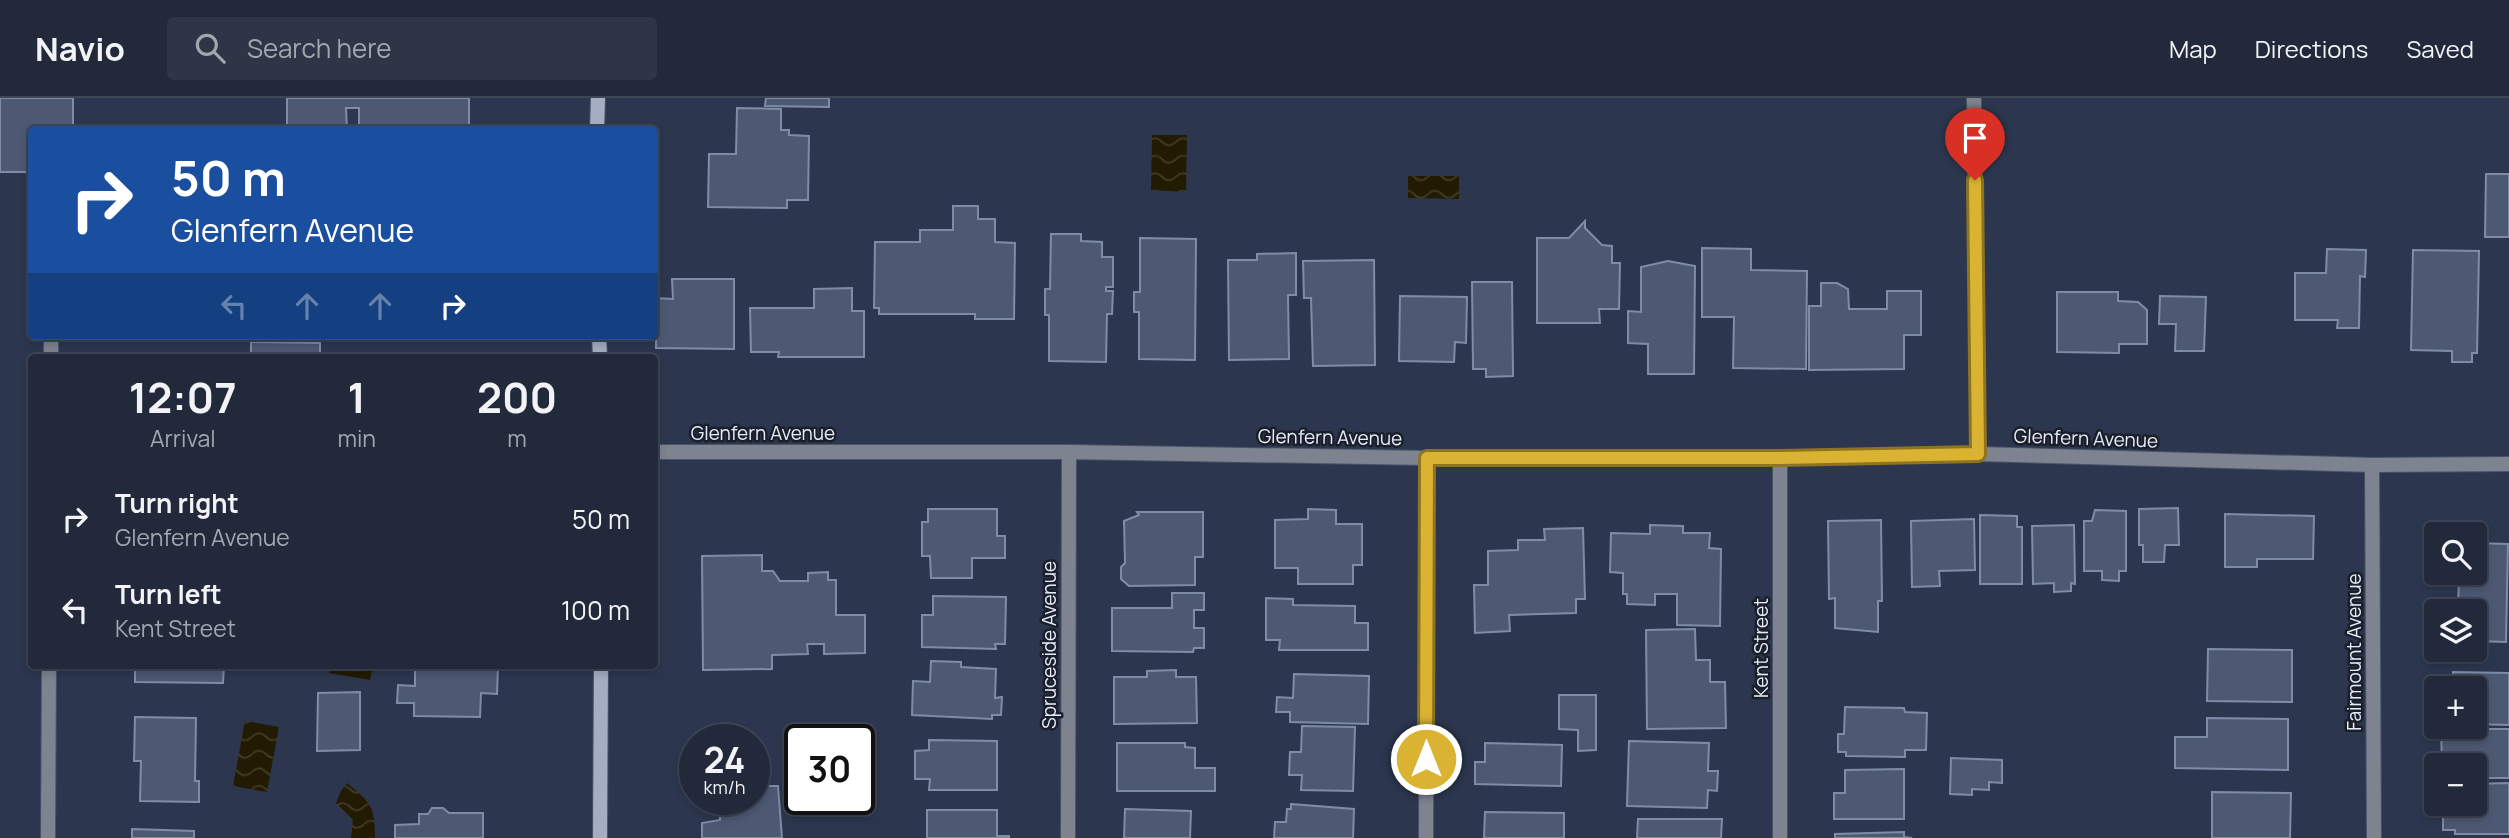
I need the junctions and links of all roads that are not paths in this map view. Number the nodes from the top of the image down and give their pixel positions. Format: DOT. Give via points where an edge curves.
graph roads {
  1 [pos="598,98"];
  2 [pos="1974,98"];
  3 [pos="597,126"];
  4 [pos="658,452"];
  5 [pos="1069,452"];
  6 [pos="1978,454"];
  7 [pos="1427,458"];
  8 [pos="1780,458"];
  9 [pos="2509,464"];
  10 [pos="2372,466"];
  11 [pos="49,669"];
  12 [pos="601,669"];
  13 [pos="48,838"];
  14 [pos="600,838"];
  15 [pos="1068,838"];
  16 [pos="1426,838"];
  17 [pos="1780,838"];
  18 [pos="2374,838"];
  1 -- 3 [label="main road"];
  2 -- 6 [label="street"];
  4 -- 5 [label="street, Glenfern Avenue"];
  5 -- 7 [label="street, Glenfern Avenue"];
  5 -- 15 [label="street, Spruceside Avenue"];
  6 -- 8 [label="street, Glenfern Avenue"];
  6 -- 10 [label="street, Glenfern Avenue"];
  7 -- 8 [label="street, Glenfern Avenue"];
  7 -- 16 [label="street"];
  8 -- 17 [label="street, Kent Street"];
  9 -- 10 [label="street, Glenfern Avenue"];
  10 -- 18 [label="street, Fairmount Avenue"];
  11 -- 13 [label="street"];
  12 -- 14 [label="main road"];
}
